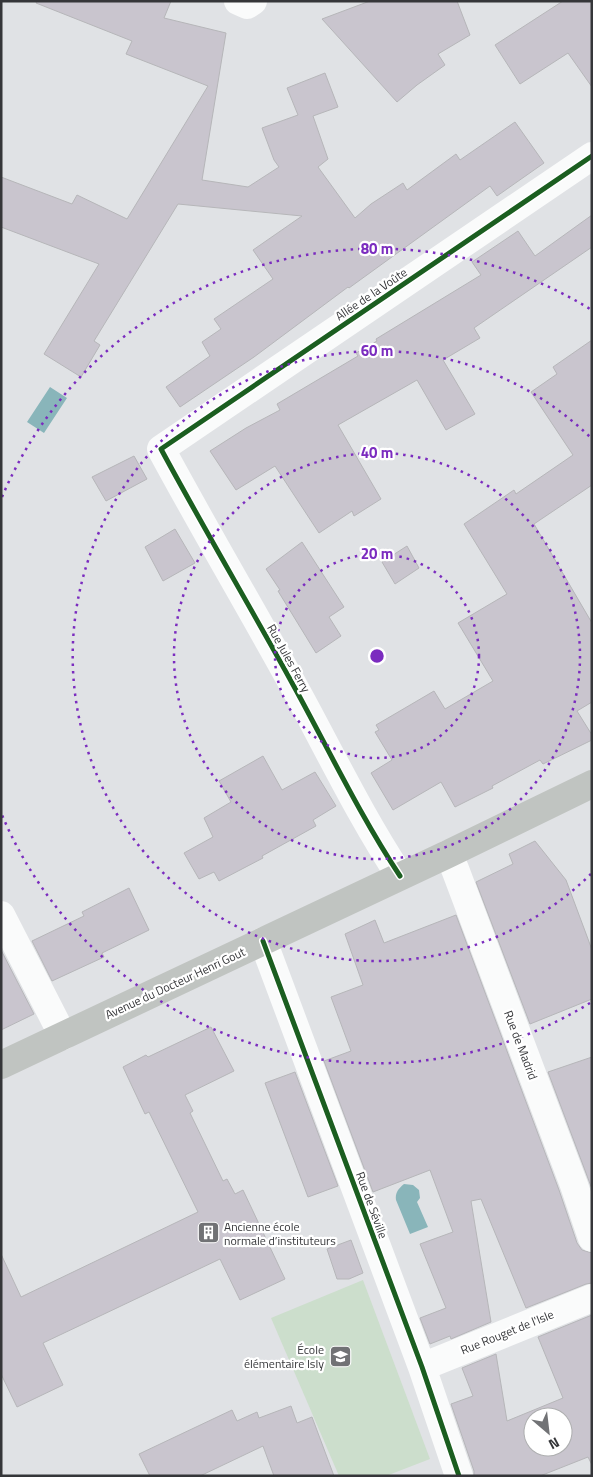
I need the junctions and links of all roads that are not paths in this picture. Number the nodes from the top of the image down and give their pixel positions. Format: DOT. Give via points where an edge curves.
graph roads {
  1 [pos="238,1"];
  2 [pos="253,1"];
  3 [pos="592,156"];
  4 [pos="161,449"];
  5 [pos="592,784"];
  6 [pos="448,854"];
  7 [pos="400,876"];
  8 [pos="1,915"];
  9 [pos="263,942"];
  10 [pos="63,1036"];
  11 [pos="1,1064"];
  12 [pos="592,1238"];
  13 [pos="592,1298"];
  14 [pos="422,1367"];
  15 [pos="459,1476"];
  1 -- 2 [label="street" via="247,5"];
  3 -- 4 [label="street, Allée de la Voûte"];
  4 -- 7 [label="street, Rue Jules Ferry" via="381,848"];
  5 -- 6 [label="main road, Avenue du Docteur Henri Gout"];
  6 -- 7 [label="main road, Avenue du Docteur Henri Gout"];
  6 -- 12 [label="street, Rue de Madrid"];
  7 -- 9 [label="main road, Avenue du Docteur Henri Gout"];
  8 -- 10 [label="street"];
  9 -- 10 [label="main road, Avenue du Docteur Henri Gout"];
  9 -- 14 [label="street, Rue de Séville"];
  10 -- 11 [label="main road, Avenue du Docteur Henri Gout"];
  13 -- 14 [label="street, Rue Rouget de l'Isle"];
  14 -- 15 [label="street, Rue de Séville"];
}
